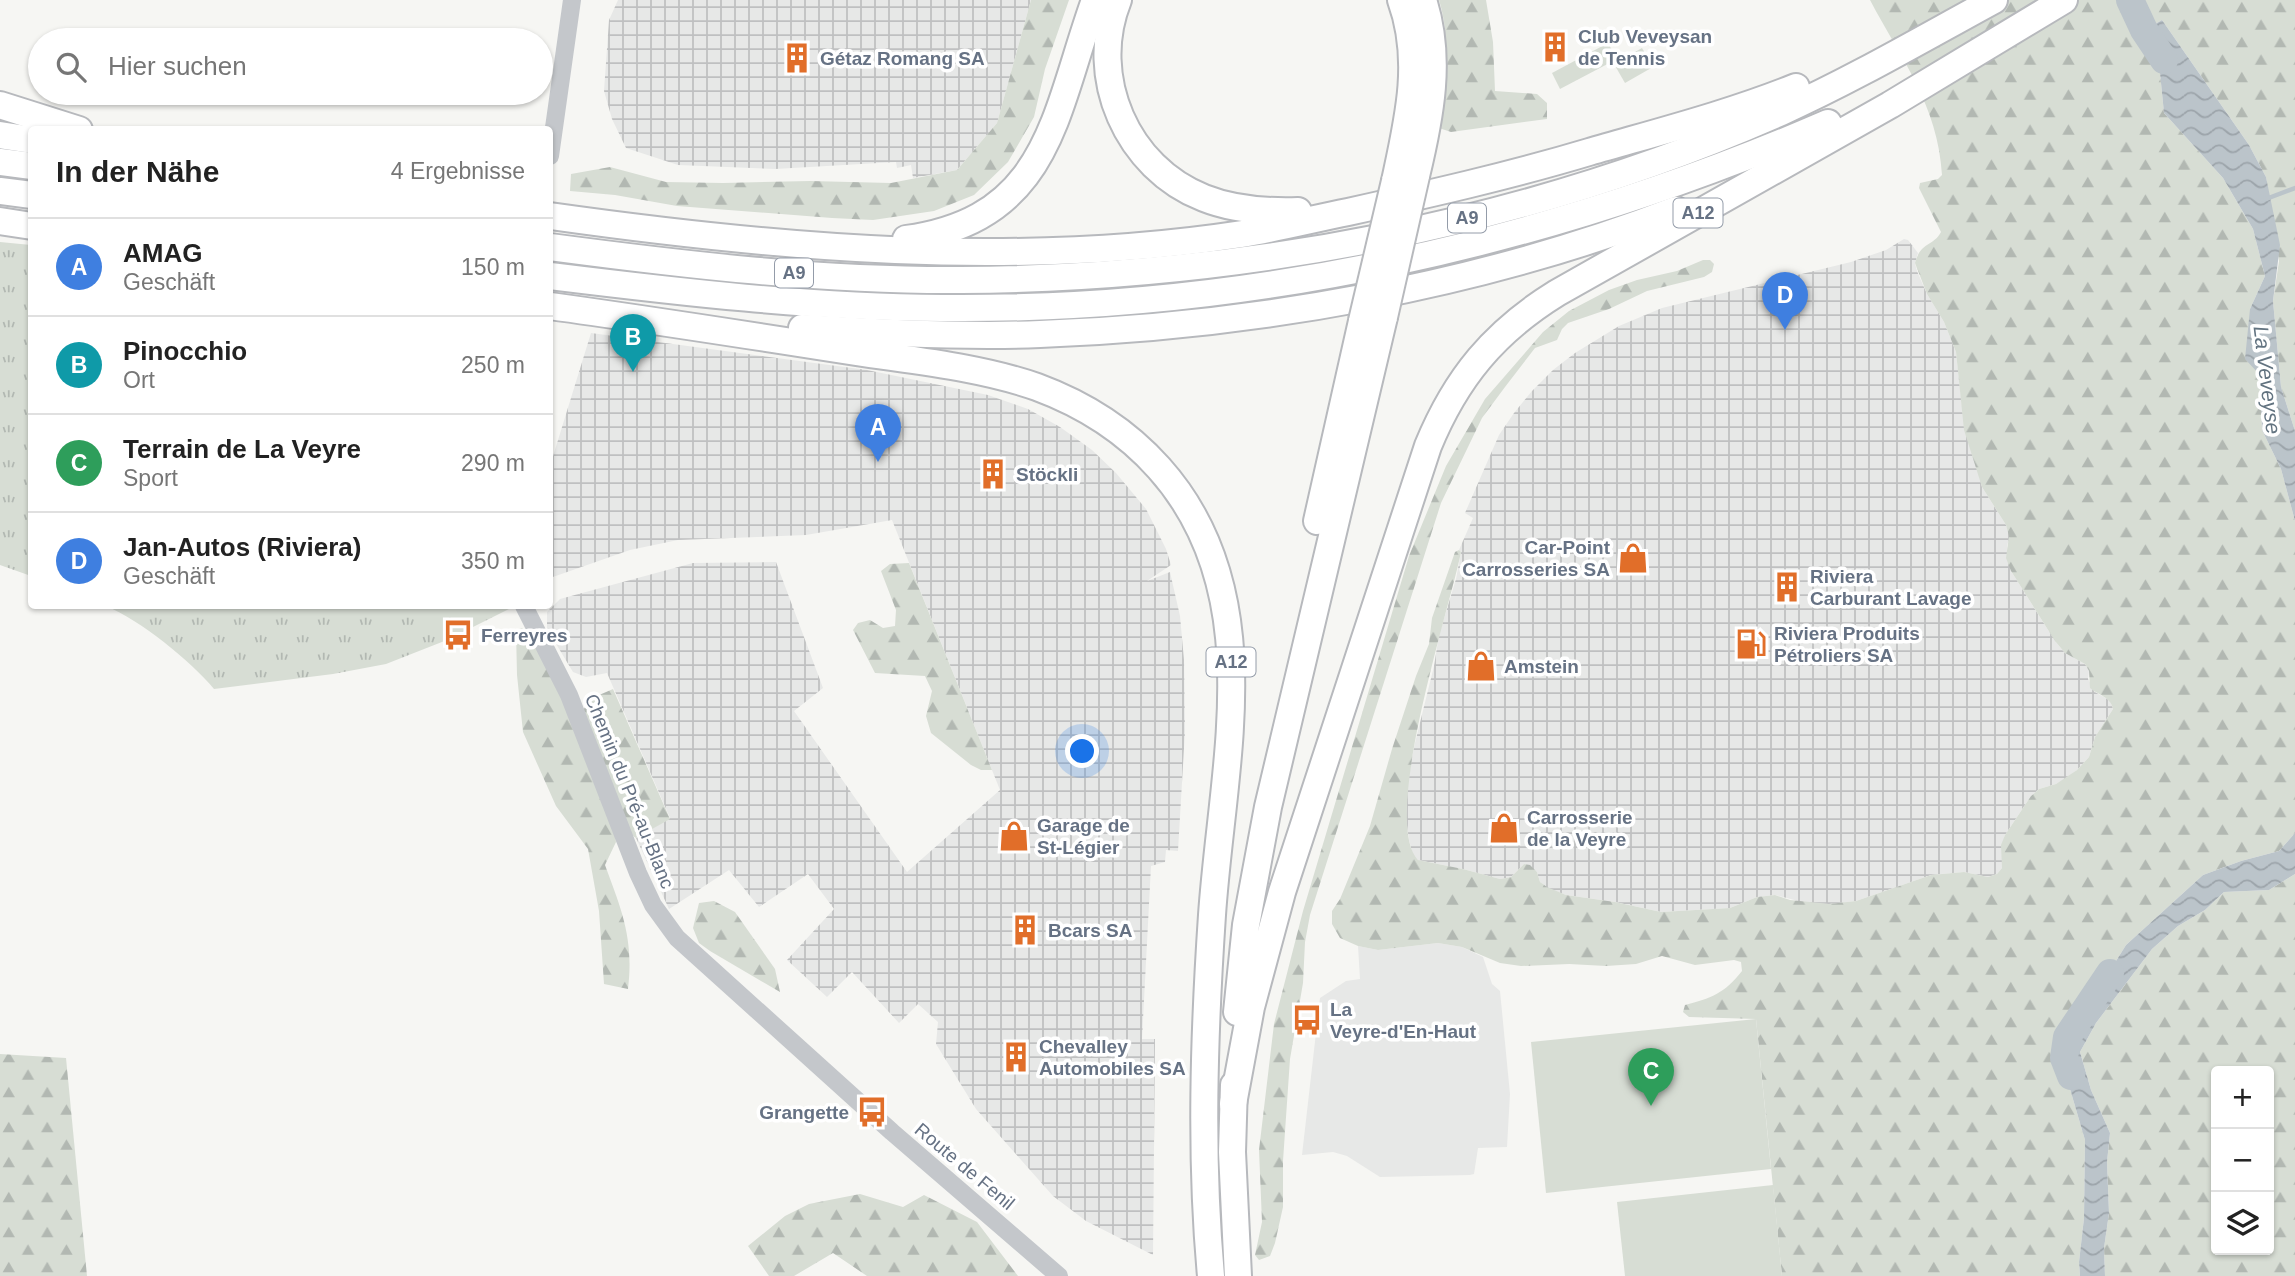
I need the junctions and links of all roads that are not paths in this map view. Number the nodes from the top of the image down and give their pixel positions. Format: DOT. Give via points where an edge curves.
graph roads {
  1 [pos="572,0"];
  2 [pos="1095,0"];
  3 [pos="1118,0"];
  4 [pos="1401,0"];
  5 [pos="1423,0"];
  6 [pos="1993,0"];
  7 [pos="2064,0"];
  8 [pos="1868,63"];
  9 [pos="1888,101"];
  10 [pos="0,105"];
  11 [pos="66,126"];
  12 [pos="0,135"];
  13 [pos="553,135"];
  14 [pos="28,139"];
  15 [pos="0,163"];
  16 [pos="28,166"];
  17 [pos="1406,179"];
  18 [pos="0,191"];
  19 [pos="28,194"];
  20 [pos="1360,209"];
  21 [pos="553,216"];
  22 [pos="0,221"];
  23 [pos="28,225"];
  24 [pos="0,229"];
  25 [pos="28,231"];
  26 [pos="824,245"];
  27 [pos="553,247"];
  28 [pos="553,276"];
  29 [pos="553,306"];
  30 [pos="636,318"];
  31 [pos="1373,319"];
  32 [pos="526,609"];
  33 [pos="1206,1084"];
  34 [pos="845,1088"];
  35 [pos="1233,1104"];
  36 [pos="1059,1276"];
  37 [pos="1211,1276"];
  38 [pos="1238,1276"];
  1 -- 13 [label="street"];
  2 -- 26 [label="highway" via="1046,144 1006,199 941,233"];
  3 -- 20 [label="highway" via="1107,48 1113,97 1128,134 1160,172 1204,198 1246,209"];
  4 -- 17 [label="highway, A12" via="1413,75"];
  5 -- 17 [label="highway, A12" via="1433,44 1433,80 1429,116"];
  6 -- 8 [label="highway, A9"];
  7 -- 9 [label="highway, A9"];
  8 -- 20 [label="highway" via="1693,122 1498,178"];
  8 -- 27 [label="highway, A9" via="1750,125 1570,188 1403,233 1245,260 1084,276 927,279 752,271"];
  9 -- 28 [label="highway, A9" via="1592,212 1420,258 1249,288 1068,306 940,308 748,298"];
  9 -- 30 [label="highway" via="1739,184 1647,221 1567,247 1380,294 1150,327 1003,335 855,332"];
  9 -- 35 [label="highway, A12" via="1539,304 1497,338 1458,387 1421,467 1295,847 1260,970"];
  10 -- 11 [label="highway"];
  12 -- 14 [label="highway"];
  15 -- 16 [label="highway"];
  17 -- 31 [label="highway, A12, bridge"];
  18 -- 19 [label="highway"];
  20 -- 26 [label="highway" via="1244,233 1101,248 959,253"];
  21 -- 26 [label="highway"];
  22 -- 23 [label="highway"];
  24 -- 25 [label="highway"];
  29 -- 30 [label="highway, A12"];
  30 -- 33 [label="highway, A12" via="1015,380 1108,423 1169,480 1193,515 1210,552 1231,654 1231,719 1212,913"];
  31 -- 33 [label="highway, A12" via="1246,836"];
  31 -- 35 [label="highway, A12" via="1252,889 1238,997"];
  32 -- 34 [label="street, Chemin du Pré-au-Blanc" via="569,695 653,905 677,937"];
  33 -- 37 [label="highway, A12"];
  34 -- 36 [label="street, Route de Fenil"];
  35 -- 38 [label="highway, A12"];
}
